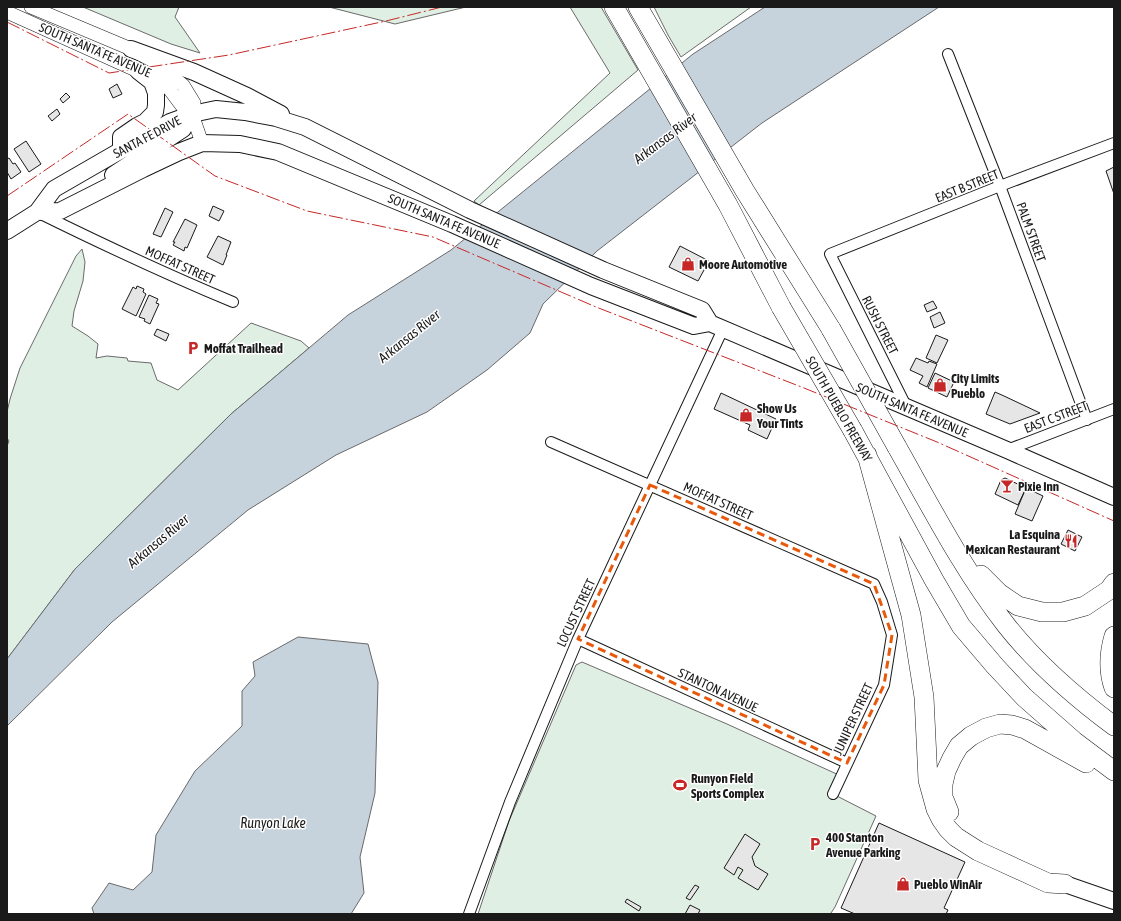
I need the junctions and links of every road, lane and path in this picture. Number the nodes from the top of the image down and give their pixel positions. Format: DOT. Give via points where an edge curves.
graph roads {
  1 [pos="31,7"];
  2 [pos="614,7"];
  3 [pos="638,7"];
  4 [pos="7,12"];
  5 [pos="131,49"];
  6 [pos="948,54"];
  7 [pos="138,71"];
  8 [pos="192,114"];
  9 [pos="276,118"];
  10 [pos="305,127"];
  11 [pos="202,143"];
  12 [pos="1114,143"];
  13 [pos="121,150"];
  14 [pos="1000,186"];
  15 [pos="84,198"];
  16 [pos="38,212"];
  17 [pos="7,231"];
  18 [pos="830,254"];
  19 [pos="233,302"];
  20 [pos="716,326"];
  21 [pos="907,408"];
  22 [pos="1114,409"];
  23 [pos="1087,420"];
  24 [pos="551,442"];
  25 [pos="1007,450"];
  26 [pos="867,455"];
  27 [pos="914,476"];
  28 [pos="650,485"];
  29 [pos="1114,497"];
  30 [pos="1114,583"];
  31 [pos="874,584"];
  32 [pos="1114,636"];
  33 [pos="578,639"];
  34 [pos="1114,688"];
  35 [pos="1114,726"];
  36 [pos="847,763"];
  37 [pos="1114,771"];
  38 [pos="1114,778"];
  39 [pos="833,794"];
  40 [pos="1065,884"];
  41 [pos="1114,901"];
  42 [pos="469,914"];
  1 -- 5 [label="street, SOUTH SANTA FE AVENUE"];
  2 -- 26 [label="highway, SOUTH PUEBLO FREEWAY, bridge" via="728,205 781,307"];
  3 -- 27 [label="highway, bridge" via="745,192 831,329"];
  4 -- 7 [label="street, SOUTH SANTA FE AVENUE"];
  5 -- 8 [label="street, SOUTH SANTA FE AVENUE" via="153,61 183,85 194,103"];
  5 -- 10 [label="main road" via="194,72 247,96"];
  6 -- 14 [label="street, PALM STREET"];
  7 -- 8 [label="street, SOUTH SANTA FE AVENUE" via="156,77 185,110"];
  7 -- 13 [label="main road" via="152,82 156,93 155,112 145,122 121,137"];
  8 -- 9 [label="main road, SANTA FE DRIVE" via="216,110"];
  8 -- 11 [label="street, SOUTH SANTA FE AVENUE"];
  8 -- 13 [label="main road, SANTA FE DRIVE" via="170,122"];
  8 -- 15 [label="main road" via="183,129 110,177"];
  9 -- 10 [label="main road, SOUTH SANTA FE AVENUE"];
  10 -- 20 [label="main road, SOUTH SANTA FE AVENUE" via="470,210 603,270 702,310"];
  11 -- 15 [label="main road, SANTA FE DRIVE"];
  11 -- 20 [label="main road, SOUTH SANTA FE AVENUE" via="240,144 278,152 452,224 591,286 694,326"];
  12 -- 14 [label="street, EAST B STREET"];
  13 -- 16 [label="main road, SANTA FE DRIVE" via="54,189"];
  14 -- 18 [label="street, EAST B STREET"];
  14 -- 23 [label="street, PALM STREET"];
  15 -- 16 [label="main road, SANTA FE DRIVE" via="60,211"];
  16 -- 17 [label="main road, SANTA FE DRIVE"];
  16 -- 19 [label="street, MOFFAT STREET" via="116,251"];
  18 -- 21 [label="street, RUSH STREET"];
  20 -- 21 [label="main road, SOUTH SANTA FE AVENUE"];
  20 -- 28 [label="street, LOCUST STREET"];
  21 -- 25 [label="main road, SOUTH SANTA FE AVENUE"];
  22 -- 23 [label="street, EAST C STREET"];
  23 -- 25 [label="street, EAST C STREET"];
  24 -- 28 [label="street, MOFFAT STREET"];
  25 -- 29 [label="main road, SOUTH SANTA FE AVENUE"];
  26 -- 37 [label="highway, SOUTH PUEBLO FREEWAY" via="961,626 1024,697 1074,741"];
  26 -- 40 [label="highway" via="911,615 924,697 928,780 936,809 948,829 978,851 1048,883"];
  27 -- 30 [label="highway" via="982,576 999,593 1018,606 1042,612 1063,612 1085,606 1109,590"];
  27 -- 35 [label="highway" via="966,568 1006,625 1049,671"];
  28 -- 31 [label="street, MOFFAT STREET"];
  28 -- 33 [label="street, LOCUST STREET"];
  31 -- 36 [label="street, JUNIPER STREET" via="892,635 884,685"];
  32 -- 34 [label="highway" via="1110,672"];
  33 -- 36 [label="street, STANTON AVENUE"];
  33 -- 42 [label="street, LOCUST STREET" via="510,802"];
  36 -- 39 [label="street, JUNIPER STREET"];
  38 -- 40 [label="highway" via="1025,729 1012,725 1000,724 971,736 959,746 952,758 943,784 943,797 951,817 959,827 973,836 1053,871"];
  40 -- 41 [label="main road"];
}
